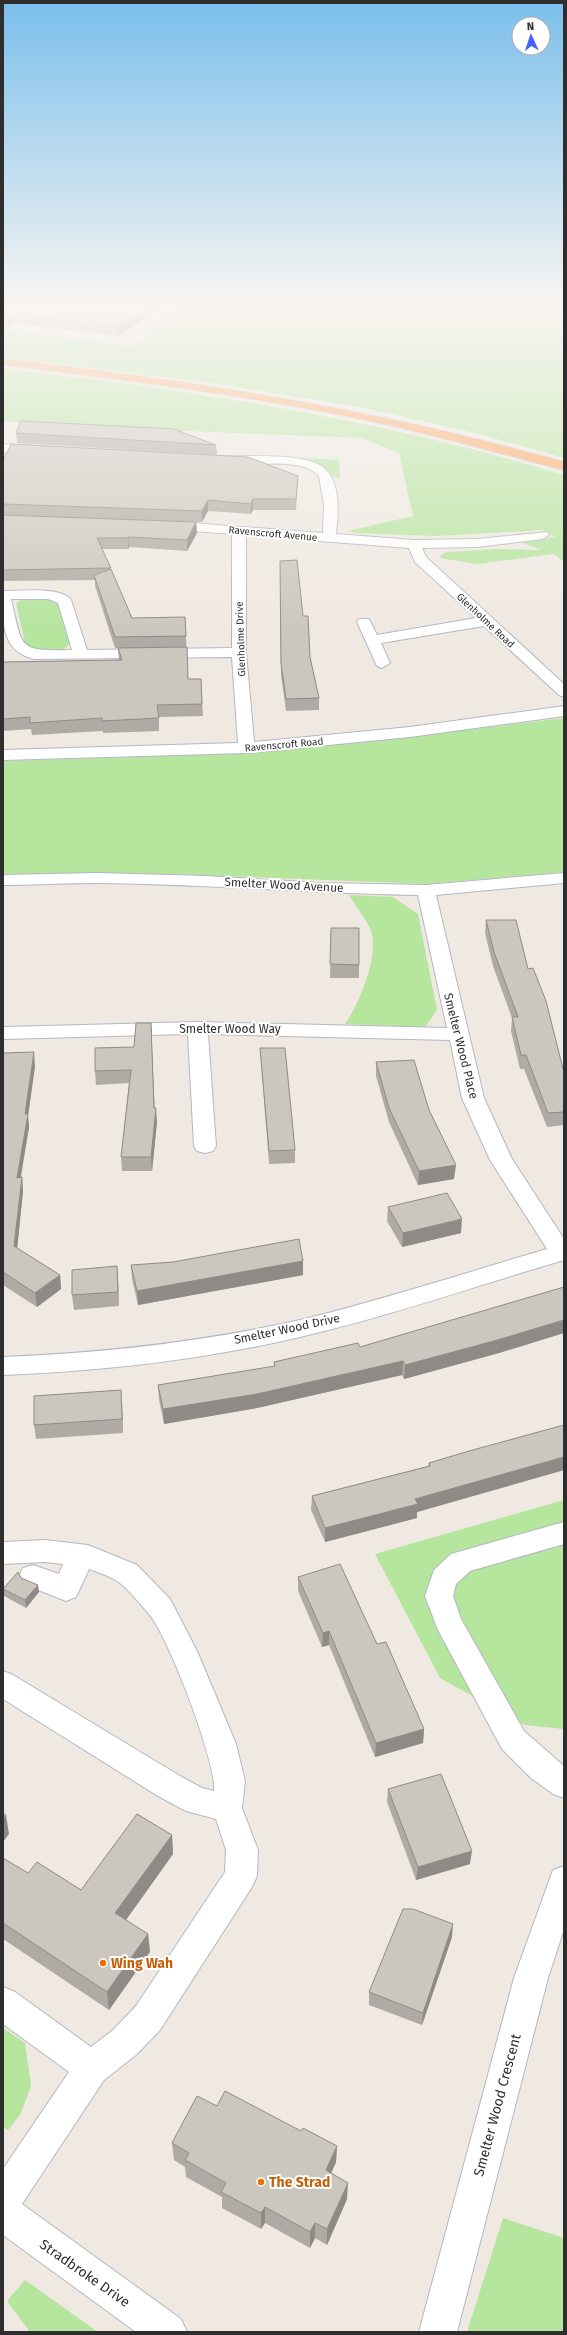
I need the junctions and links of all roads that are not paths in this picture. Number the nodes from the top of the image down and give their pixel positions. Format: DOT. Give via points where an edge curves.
graph roads {
  1 [pos="366,415"];
  2 [pos="3,448"];
  3 [pos="48,450"];
  4 [pos="214,459"];
  5 [pos="564,466"];
  6 [pos="151,524"];
  7 [pos="239,530"];
  8 [pos="542,535"];
  9 [pos="329,538"];
  10 [pos="414,544"];
  11 [pos="3,595"];
  12 [pos="486,621"];
  13 [pos="364,622"];
  14 [pos="372,640"];
  15 [pos="239,652"];
  16 [pos="81,655"];
  17 [pos="382,663"];
  18 [pos="564,692"];
  19 [pos="564,711"];
  20 [pos="246,748"];
  21 [pos="3,755"];
  22 [pos="564,878"];
  23 [pos="3,880"];
  24 [pos="426,890"];
  25 [pos="198,1028"];
  26 [pos="3,1033"];
  27 [pos="457,1034"];
  28 [pos="205,1146"];
  29 [pos="563,1252"];
  30 [pos="3,1366"];
  31 [pos="564,1533"];
  32 [pos="3,1553"];
  33 [pos="81,1555"];
  34 [pos="33,1576"];
  35 [pos="3,1684"];
  36 [pos="564,1784"];
  37 [pos="227,1808"];
  38 [pos="564,1881"];
  39 [pos="3,2004"];
  40 [pos="92,2068"];
  41 [pos="3,2201"];
  42 [pos="3,2212"];
  43 [pos="168,2332"];
  44 [pos="438,2332"];
  1 -- 5 [label="highway"];
  2 -- 3 [label="street"];
  4 -- 9 [label="street" via="293,463 322,472 326,478 332,520"];
  6 -- 7 [label="street, Ravenscroft Avenue"];
  7 -- 9 [label="street, Ravenscroft Avenue"];
  7 -- 15 [label="street, Glenholme Drive"];
  8 -- 10 [label="street, Ravenscroft Avenue" via="476,543"];
  9 -- 10 [label="street, Ravenscroft Avenue"];
  10 -- 12 [label="street, Glenholme Road" via="420,559"];
  11 -- 16 [label="street" via="50,595 64,600"];
  11 -- 16 [label="street" via="18,649 34,655"];
  12 -- 14 [label="street"];
  12 -- 18 [label="street, Glenholme Road"];
  13 -- 14 [label="street"];
  14 -- 17 [label="street"];
  15 -- 16 [label="street"];
  15 -- 20 [label="street, Glenholme Drive"];
  19 -- 20 [label="street, Ravenscroft Road" via="410,732"];
  20 -- 21 [label="street, Ravenscroft Road"];
  22 -- 24 [label="street, Smelter Wood Avenue"];
  23 -- 24 [label="street, Smelter Wood Avenue" via="97,878"];
  24 -- 27 [label="street, Smelter Wood Place"];
  25 -- 26 [label="street, Smelter Wood Way"];
  25 -- 27 [label="street, Smelter Wood Way"];
  25 -- 28 [label="street"];
  27 -- 29 [label="street, Smelter Wood Place" via="473,1098 501,1160"];
  29 -- 30 [label="street, Smelter Wood Drive" via="340,1318 229,1342 148,1356"];
  31 -- 36 [label="street" via="461,1562 444,1578 439,1596 448,1622 512,1740"];
  32 -- 33 [label="street" via="45,1551"];
  33 -- 34 [label="street" via="66,1589"];
  33 -- 37 [label="street" via="127,1572 160,1606 183,1651 221,1744 230,1781"];
  35 -- 37 [label="street" via="169,1786 197,1801"];
  37 -- 40 [label="street" via="242,1850 241,1876 148,2018 125,2042"];
  38 -- 44 [label="street, Smelter Wood Crescent" via="531,1978"];
  39 -- 40 [label="street"];
  40 -- 41 [label="street"];
  42 -- 43 [label="street, Stradbroke Drive"];
}
